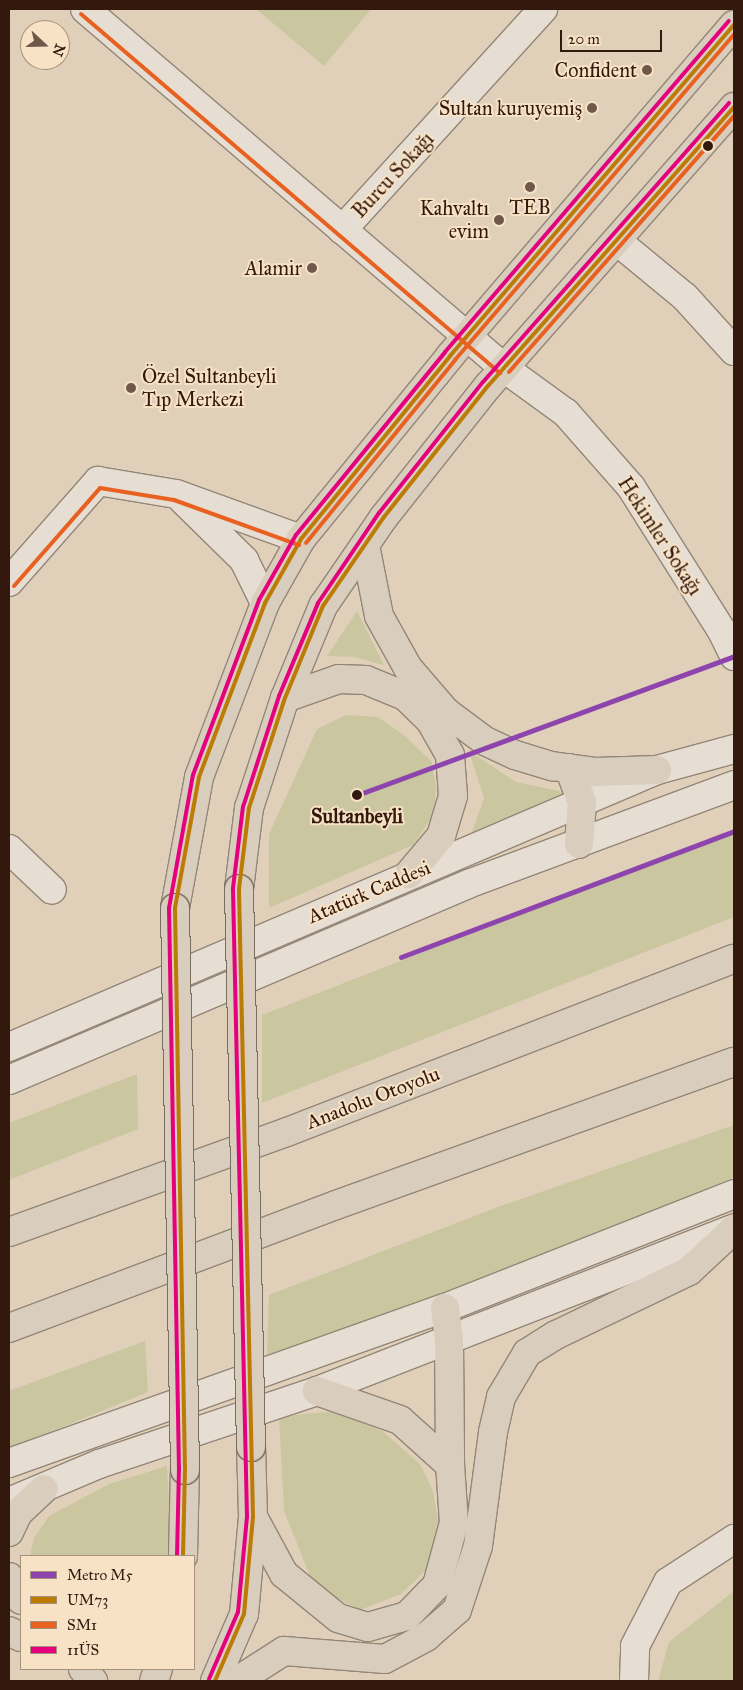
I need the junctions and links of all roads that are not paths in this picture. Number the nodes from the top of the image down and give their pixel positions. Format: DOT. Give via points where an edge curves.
graph roads {
  1 [pos="85,9"];
  2 [pos="543,9"];
  3 [pos="734,25"];
  4 [pos="734,107"];
  5 [pos="342,230"];
  6 [pos="617,241"];
  7 [pos="467,337"];
  8 [pos="734,351"];
  9 [pos="504,368"];
  10 [pos="176,494"];
  11 [pos="302,539"];
  12 [pos="365,545"];
  13 [pos="9,582"];
  14 [pos="265,603"];
  15 [pos="734,656"];
  16 [pos="286,698"];
  17 [pos="734,749"];
  18 [pos="569,768"];
  19 [pos="657,770"];
  20 [pos="734,785"];
  21 [pos="582,802"];
  22 [pos="579,844"];
  23 [pos="9,849"];
  24 [pos="409,874"];
  25 [pos="52,890"];
  26 [pos="734,959"];
  27 [pos="9,1047"];
  28 [pos="734,1062"];
  29 [pos="9,1080"];
  30 [pos="734,1194"];
  31 [pos="734,1228"];
  32 [pos="9,1232"];
  33 [pos="445,1308"];
  34 [pos="9,1328"];
  35 [pos="449,1340"];
  36 [pos="317,1391"];
  37 [pos="9,1463"];
  38 [pos="450,1465"];
  39 [pos="44,1489"];
  40 [pos="9,1502"];
  41 [pos="254,1517"];
  42 [pos="9,1532"];
  43 [pos="734,1539"];
  44 [pos="182,1555"];
  45 [pos="9,1577"];
  46 [pos="20,1598"];
  47 [pos="84,1670"];
  48 [pos="93,1681"];
  49 [pos="216,1681"];
  50 [pos="237,1681"];
  51 [pos="634,1681"];
  1 -- 5 [label="street, Hekimler Sokağı"];
  2 -- 5 [label="street, Burcu Sokağı"];
  3 -- 7 [label="main road"];
  4 -- 6 [label="main road"];
  5 -- 7 [label="street, Hekimler Sokağı"];
  6 -- 8 [label="street" via="684,297"];
  6 -- 9 [label="main road"];
  7 -- 9 [label="street, Hekimler Sokağı"];
  7 -- 11 [label="main road"];
  9 -- 12 [label="main road"];
  9 -- 15 [label="street, Hekimler Sokağı" via="566,413 631,487 722,631"];
  10 -- 11 [label="street"];
  10 -- 13 [label="street" via="98,481"];
  10 -- 14 [label="street" via="244,560"];
  11 -- 14 [label="main road"];
  12 -- 16 [label="main road" via="324,606"];
  12 -- 18 [label="main road" via="379,616 408,668 446,712 485,741 515,756"];
  14 -- 44 [label="main road, bridge" via="199,777 175,908 185,1470"];
  16 -- 24 [label="main road" via="339,679 366,680 405,696 430,720 450,755 453,796 441,836"];
  16 -- 41 [label="main road, bridge" via="249,808 239,889"];
  17 -- 19 [label="street, Atatürk Caddesi"];
  18 -- 19 [label="main road" via="595,772"];
  18 -- 21 [label="main road"];
  19 -- 21 [label="street, Atatürk Caddesi"];
  20 -- 22 [label="street, Atatürk Caddesi"];
  21 -- 22 [label="main road"];
  21 -- 24 [label="street, Atatürk Caddesi"];
  22 -- 29 [label="street, Atatürk Caddesi" via="468,884"];
  23 -- 25 [label="street"];
  24 -- 27 [label="street, Atatürk Caddesi"];
  26 -- 32 [label="main road, Anadolu Otoyolu" via="287,1132"];
  28 -- 34 [label="main road" via="327,1208"];
  30 -- 33 [label="street"];
  31 -- 35 [label="street" via="650,1258"];
  31 -- 50 [label="main road" via="689,1271 556,1335 527,1353 501,1397 493,1432 478,1546 458,1610 426,1637 385,1659 284,1651"];
  33 -- 35 [label="main road"];
  33 -- 37 [label="street"];
  35 -- 36 [label="street"];
  35 -- 38 [label="main road"];
  36 -- 38 [label="main road" via="400,1420"];
  36 -- 39 [label="street" via="99,1464"];
  38 -- 41 [label="main road" via="454,1523 437,1585 407,1616 368,1627 338,1618 284,1574"];
  39 -- 40 [label="street"];
  39 -- 42 [label="main road" via="18,1513"];
  41 -- 49 [label="main road" via="244,1614"];
  43 -- 51 [label="street" via="668,1582 635,1646"];
  45 -- 46 [label="main road"];
  47 -- 48 [label="main road"];
}
